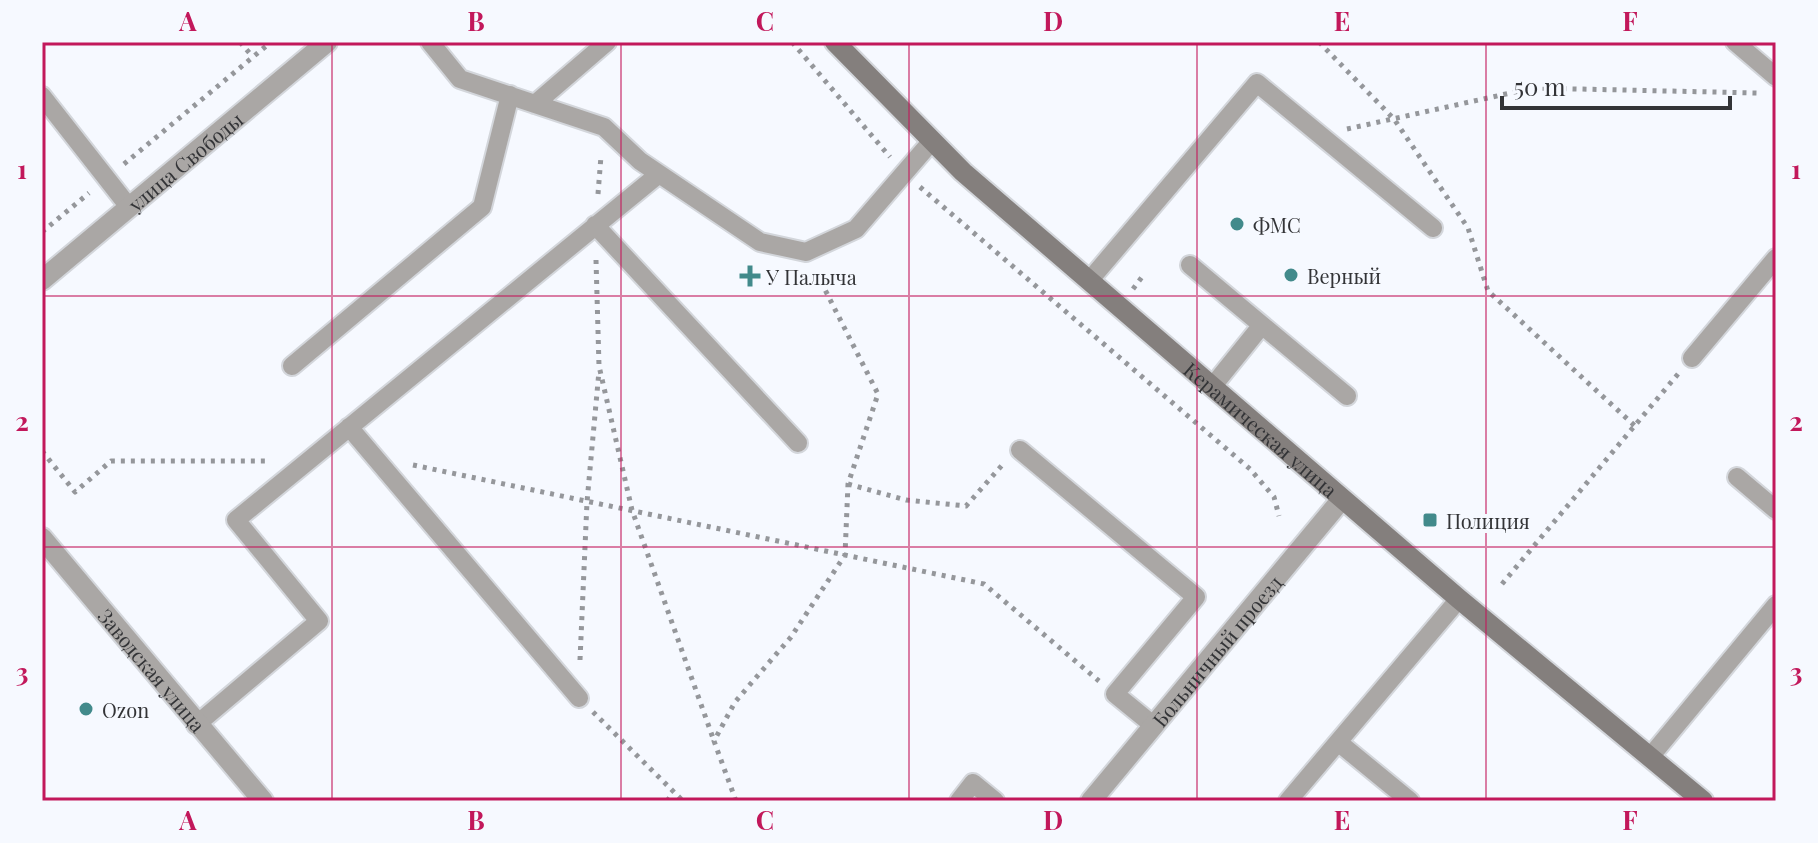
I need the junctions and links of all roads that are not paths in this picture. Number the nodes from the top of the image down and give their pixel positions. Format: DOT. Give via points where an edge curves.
graph roads {
  1 [pos="327,42"];
  2 [pos="430,42"];
  3 [pos="607,42"];
  4 [pos="835,42"];
  5 [pos="1735,42"];
  6 [pos="1776,77"];
  7 [pos="510,95"];
  8 [pos="42,96"];
  9 [pos="535,104"];
  10 [pos="931,142"];
  11 [pos="659,174"];
  12 [pos="129,207"];
  13 [pos="595,225"];
  14 [pos="1433,228"];
  15 [pos="1776,258"];
  16 [pos="1190,265"];
  17 [pos="42,280"];
  18 [pos="1089,281"];
  19 [pos="1262,325"];
  20 [pos="1692,358"];
  21 [pos="292,366"];
  22 [pos="1212,387"];
  23 [pos="1347,396"];
  24 [pos="349,427"];
  25 [pos="798,443"];
  26 [pos="1014,454"];
  27 [pos="1737,477"];
  28 [pos="1342,499"];
  29 [pos="1776,510"];
  30 [pos="42,538"];
  31 [pos="1459,599"];
  32 [pos="1776,605"];
  33 [pos="579,698"];
  34 [pos="196,725"];
  35 [pos="1153,725"];
  36 [pos="1338,742"];
  37 [pos="1650,757"];
  38 [pos="263,801"];
  39 [pos="959,801"];
  40 [pos="995,801"];
  41 [pos="1091,801"];
  42 [pos="1288,801"];
  43 [pos="1410,801"];
  44 [pos="1703,801"];
  1 -- 12 [label="street, улица Свободы"];
  2 -- 7 [label="lane" via="460,79"];
  3 -- 9 [label="lane"];
  4 -- 10 [label="main road, Керамическая улица"];
  5 -- 6 [label="lane"];
  7 -- 9 [label="lane"];
  7 -- 21 [label="lane" via="482,207"];
  8 -- 12 [label="lane"];
  9 -- 11 [label="lane" via="604,127"];
  10 -- 11 [label="lane" via="856,229 806,252 760,242"];
  10 -- 18 [label="main road, Керамическая улица"];
  11 -- 13 [label="lane"];
  12 -- 17 [label="street, улица Свободы"];
  13 -- 24 [label="lane"];
  13 -- 25 [label="lane"];
  14 -- 18 [label="lane" via="1257,83"];
  15 -- 20 [label="lane"];
  16 -- 19 [label="lane"];
  18 -- 22 [label="main road, Керамическая улица"];
  19 -- 22 [label="lane"];
  19 -- 23 [label="lane"];
  22 -- 28 [label="main road, Керамическая улица"];
  24 -- 33 [label="lane"];
  24 -- 34 [label="lane" via="236,520 319,621"];
  26 -- 35 [label="lane" via="1196,597 1115,694"];
  27 -- 29 [label="lane"];
  28 -- 31 [label="main road, Керамическая улица"];
  28 -- 35 [label="street, Больничный проезд"];
  30 -- 34 [label="street, Заводская улица"];
  31 -- 36 [label="lane"];
  31 -- 37 [label="main road, Керамическая улица"];
  32 -- 37 [label="lane"];
  34 -- 38 [label="street, Заводская улица"];
  35 -- 41 [label="street, Больничный проезд"];
  36 -- 42 [label="lane"];
  36 -- 43 [label="lane"];
  37 -- 44 [label="main road, Керамическая улица"];
  39 -- 40 [label="lane" via="973,783"];
}
